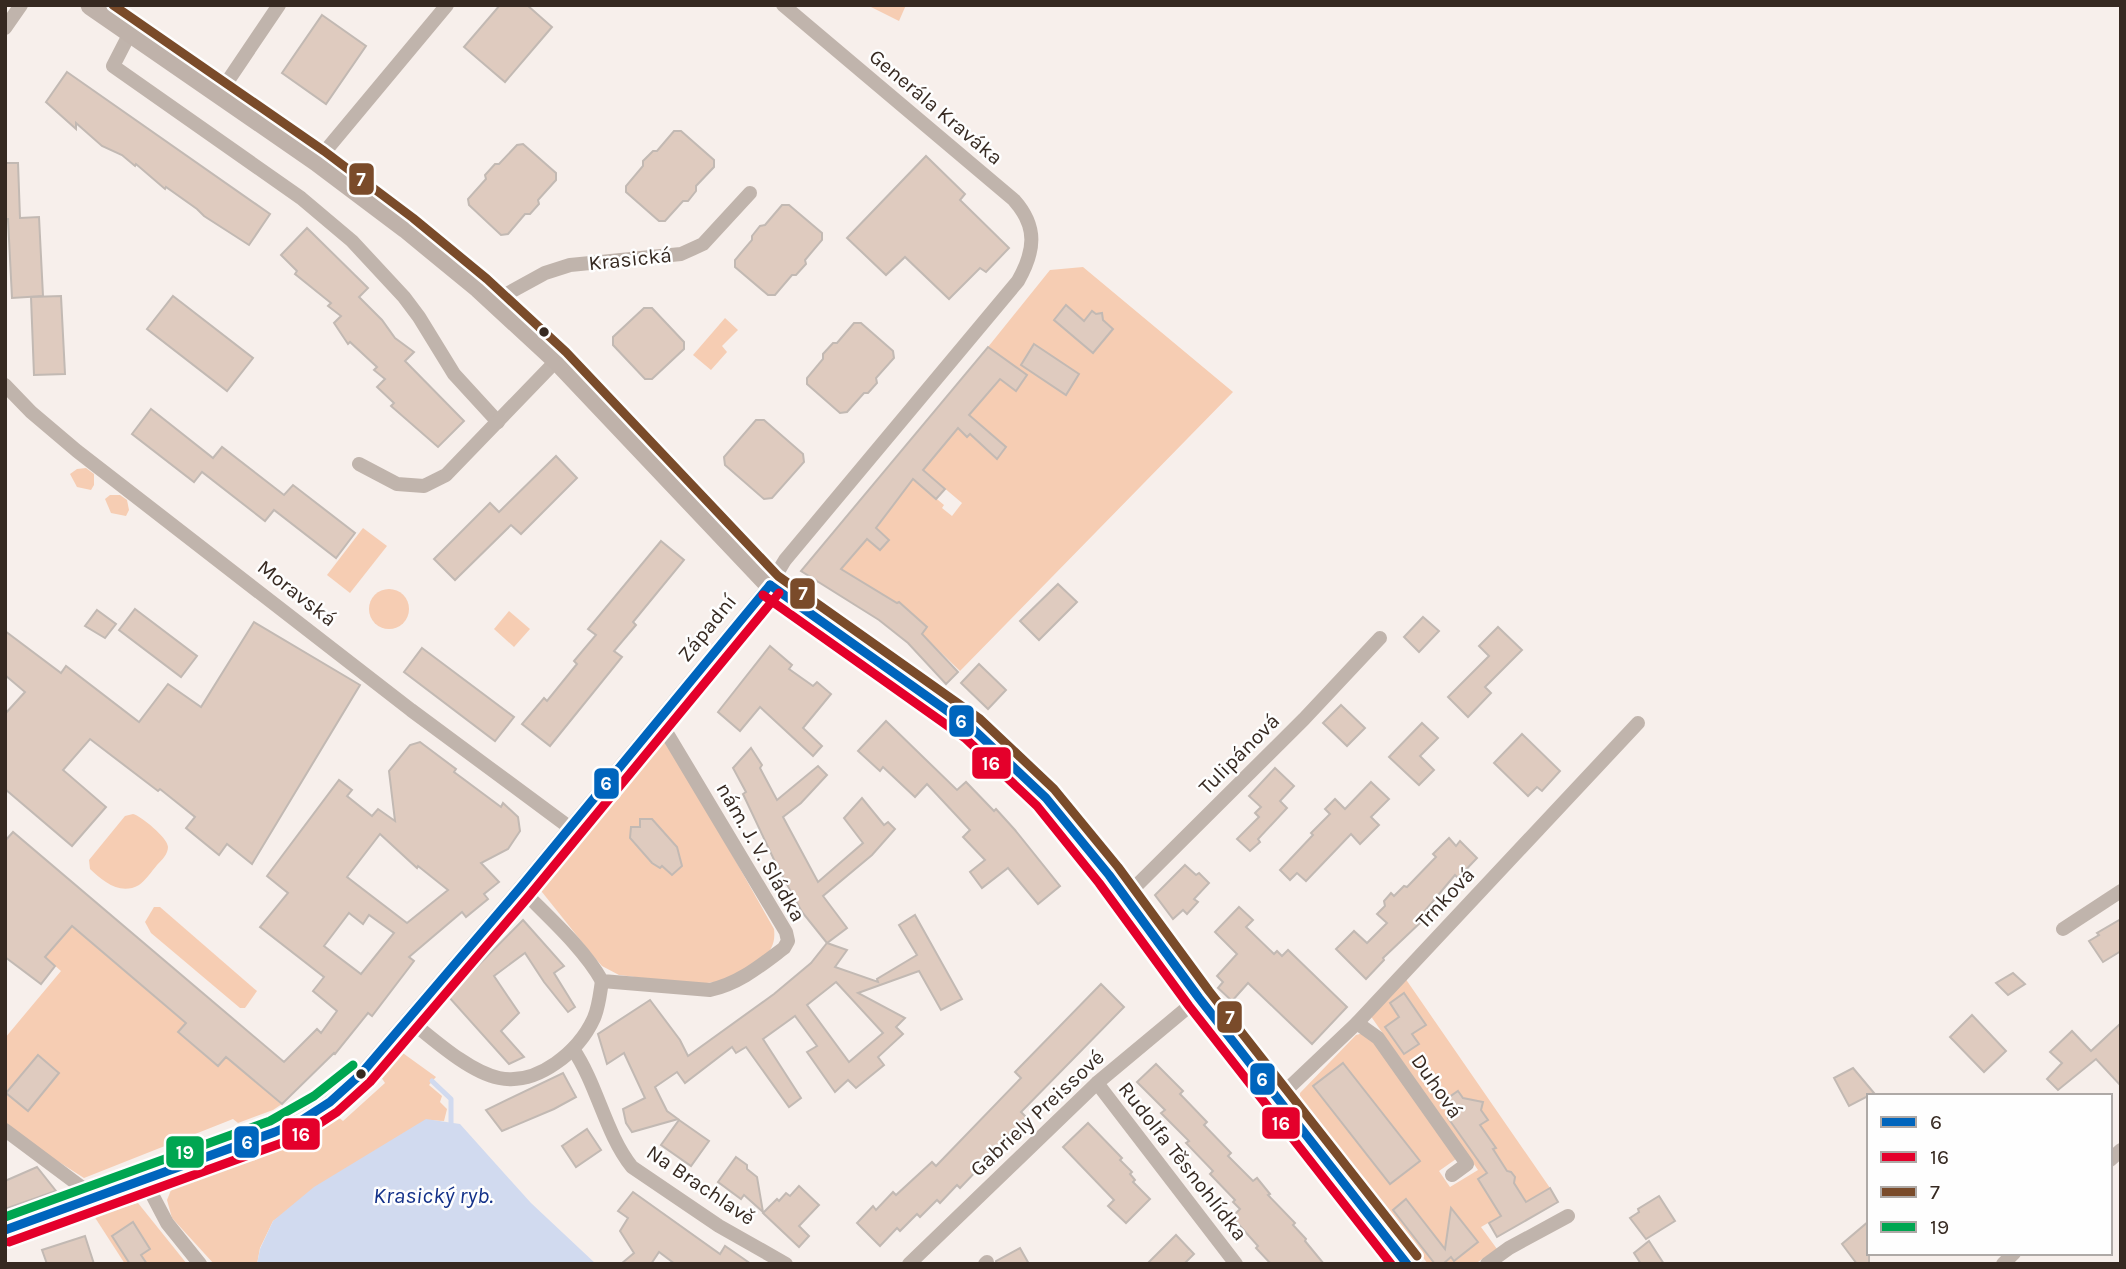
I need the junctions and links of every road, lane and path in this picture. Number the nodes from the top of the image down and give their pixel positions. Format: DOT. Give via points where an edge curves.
graph roads {
  1 [pos="21,5"];
  2 [pos="91,5"];
  3 [pos="279,5"];
  4 [pos="447,5"];
  5 [pos="783,5"];
  6 [pos="5,28"];
  7 [pos="130,33"];
  8 [pos="219,93"];
  9 [pos="317,161"];
  10 [pos="750,193"];
  11 [pos="1028,258"];
  12 [pos="494,301"];
  13 [pos="557,359"];
  14 [pos="5,385"];
  15 [pos="498,422"];
  16 [pos="359,464"];
  17 [pos="770,584"];
  18 [pos="1380,638"];
  19 [pos="659,720"];
  20 [pos="1638,723"];
  21 [pos="569,827"];
  22 [pos="520,888"];
  23 [pos="2121,891"];
  24 [pos="1125,897"];
  25 [pos="2063,929"];
  26 [pos="602,981"];
  27 [pos="1199,998"];
  28 [pos="408,1018"];
  29 [pos="1356,1023"];
  30 [pos="573,1049"];
  31 [pos="1097,1083"];
  32 [pos="1278,1098"];
  33 [pos="5,1130"];
  34 [pos="1452,1175"];
  35 [pos="145,1181"];
  36 [pos="96,1198"];
  37 [pos="1569,1216"];
  38 [pos="5,1230"];
  39 [pos="200,1264"];
  40 [pos="786,1264"];
  41 [pos="909,1264"];
  42 [pos="1236,1264"];
  43 [pos="1407,1264"];
  44 [pos="1487,1264"];
  1 -- 6 [label="street"];
  2 -- 7 [label="street"];
  3 -- 8 [label="street"];
  4 -- 9 [label="street"];
  5 -- 11 [label="street, Generála Kraváka" via="1014,200 1030,224"];
  7 -- 8 [label="street"];
  7 -- 15 [label="street" via="113,66 301,198 352,241 404,297 454,374"];
  8 -- 9 [label="street"];
  9 -- 12 [label="street"];
  10 -- 12 [label="street, Krasická" via="703,244 681,254 570,265"];
  11 -- 17 [label="street, Západní" via="1018,281 785,559"];
  12 -- 13 [label="street"];
  13 -- 15 [label="street"];
  13 -- 17 [label="street"];
  14 -- 21 [label="street, Moravská" via="77,451"];
  15 -- 16 [label="street" via="446,475 424,486 397,484"];
  17 -- 19 [label="street, Západní"];
  17 -- 24 [label="street" via="973,729 1046,797"];
  18 -- 24 [label="street, Tulipánová"];
  19 -- 21 [label="street, Západní"];
  19 -- 26 [label="street, nám. J. V. Sládka" via="788,941 744,978 710,990"];
  20 -- 29 [label="street, Trnková"];
  21 -- 22 [label="street, Západní"];
  22 -- 26 [label="street"];
  22 -- 28 [label="street, Západní"];
  23 -- 25 [label="street"];
  24 -- 27 [label="street"];
  26 -- 30 [label="street" via="594,1018"];
  27 -- 31 [label="street, Gabriely Preissové"];
  27 -- 32 [label="street"];
  28 -- 30 [label="street" via="444,1048 499,1078 533,1074"];
  28 -- 35 [label="street, Západní" via="361,1074 330,1102 302,1119"];
  29 -- 32 [label="street, Trnková"];
  29 -- 34 [label="street, Duhová" via="1378,1038 1466,1164"];
  30 -- 40 [label="street, Na Brachlavě" via="632,1167 719,1226"];
  31 -- 41 [label="street, Gabriely Preissové"];
  31 -- 42 [label="street, Rudolfa Těsnohlídka"];
  32 -- 43 [label="street"];
  33 -- 36 [label="street"];
  35 -- 36 [label="street, Západní"];
  35 -- 39 [label="street" via="167,1223"];
  36 -- 38 [label="street, Západní"];
  37 -- 44 [label="street"];
}
